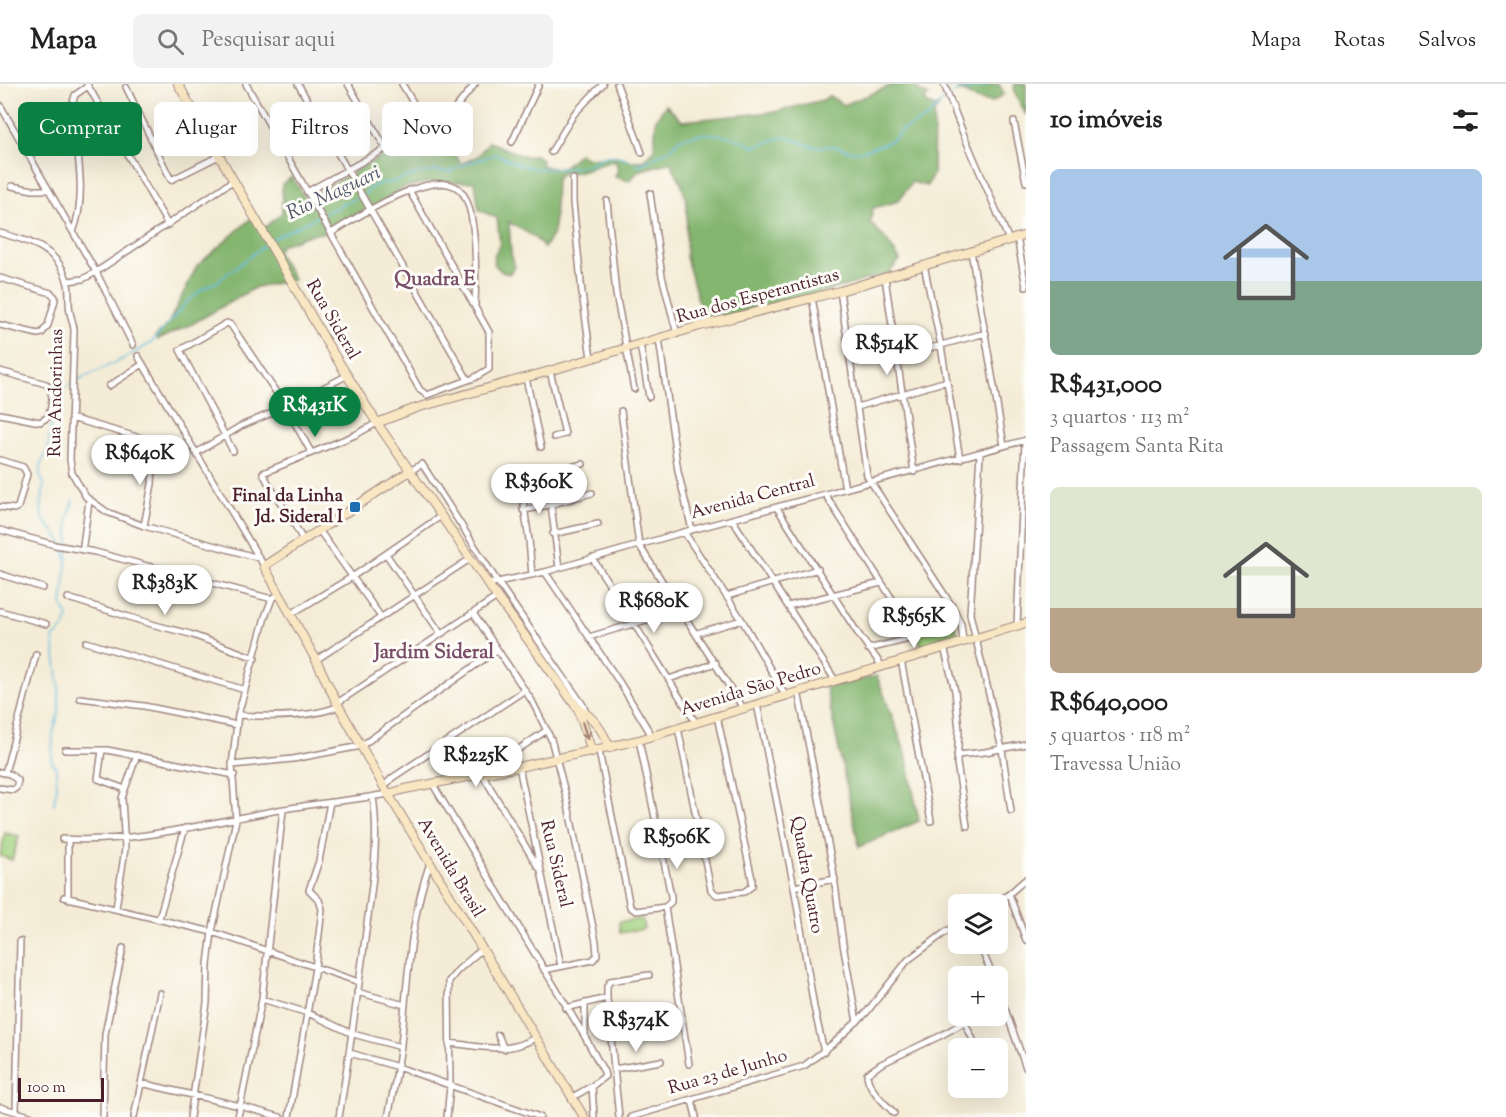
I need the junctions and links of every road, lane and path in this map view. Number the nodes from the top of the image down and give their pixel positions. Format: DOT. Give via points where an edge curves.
graph roads {
  1 [pos="178,84"];
  2 [pos="246,84"];
  3 [pos="298,84"];
  4 [pos="348,84"];
  5 [pos="402,84"];
  6 [pos="475,84"];
  7 [pos="539,84"];
  8 [pos="603,84"];
  9 [pos="617,84"];
  10 [pos="944,84"];
  11 [pos="88,85"];
  12 [pos="126,87"];
  13 [pos="189,102"];
  14 [pos="413,102"];
  15 [pos="460,102"];
  16 [pos="0,105"];
  17 [pos="1014,122"];
  18 [pos="382,142"];
  19 [pos="512,142"];
  20 [pos="154,145"];
  21 [pos="382,151"];
  22 [pos="552,152"];
  23 [pos="642,153"];
  24 [pos="159,156"];
  25 [pos="219,156"];
  26 [pos="222,156"];
  27 [pos="347,170"];
  28 [pos="235,179"];
  29 [pos="573,179"];
  30 [pos="1026,182"];
  31 [pos="12,186"];
  32 [pos="49,190"];
  33 [pos="409,190"];
  34 [pos="307,192"];
  35 [pos="650,193"];
  36 [pos="607,201"];
  37 [pos="369,210"];
  38 [pos="168,225"];
  39 [pos="73,232"];
  40 [pos="331,233"];
  41 [pos="1026,235"];
  42 [pos="1,236"];
  43 [pos="1013,238"];
  44 [pos="971,251"];
  45 [pos="924,265"];
  46 [pos="96,272"];
  47 [pos="0,278"];
  48 [pos="885,278"];
  49 [pos="68,281"];
  50 [pos="1026,287"];
  51 [pos="840,291"];
  52 [pos="813,303"];
  53 [pos="475,308"];
  54 [pos="0,325"];
  55 [pos="986,333"];
  56 [pos="677,334"];
  57 [pos="659,339"];
  58 [pos="640,344"];
  59 [pos="133,345"];
  60 [pos="941,346"];
  61 [pos="625,348"];
  62 [pos="138,356"];
  63 [pos="896,357"];
  64 [pos="591,358"];
  65 [pos="143,364"];
  66 [pos="0,370"];
  67 [pos="550,371"];
  68 [pos="348,375"];
  69 [pos="526,378"];
  70 [pos="468,380"];
  71 [pos="947,381"];
  72 [pos="109,386"];
  73 [pos="634,389"];
  74 [pos="902,395"];
  75 [pos="649,397"];
  76 [pos="286,407"];
  77 [pos="857,407"];
  78 [pos="621,411"];
  79 [pos="0,414"];
  80 [pos="71,418"];
  81 [pos="377,423"];
  82 [pos="225,436"];
  83 [pos="554,437"];
  84 [pos="1025,440"];
  85 [pos="1004,446"];
  86 [pos="541,447"];
  87 [pos="233,451"];
  88 [pos="311,452"];
  89 [pos="196,453"];
  90 [pos="980,454"];
  91 [pos="960,459"];
  92 [pos="0,460"];
  93 [pos="583,464"];
  94 [pos="410,471"];
  95 [pos="914,472"];
  96 [pos="547,473"];
  97 [pos="871,483"];
  98 [pos="845,489"];
  99 [pos="592,493"];
  100 [pos="825,494"];
  101 [pos="89,501"];
  102 [pos="551,503"];
  103 [pos="0,507"];
  104 [pos="777,508"];
  105 [pos="523,510"];
  106 [pos="441,516"];
  107 [pos="1024,517"];
  108 [pos="732,519"];
  109 [pos="598,524"];
  110 [pos="144,526"];
  111 [pos="0,530"];
  112 [pos="319,530"];
  113 [pos="692,530"];
  114 [pos="684,532"];
  115 [pos="553,534"];
  116 [pos="303,541"];
  117 [pos="82,545"];
  118 [pos="639,545"];
  119 [pos="386,554"];
  120 [pos="259,558"];
  121 [pos="592,558"];
  122 [pos="470,559"];
  123 [pos="264,566"];
  124 [pos="559,568"];
  125 [pos="818,569"];
  126 [pos="545,572"];
  127 [pos="0,574"];
  128 [pos="532,575"];
  129 [pos="352,577"];
  130 [pos="492,582"];
  131 [pos="772,583"];
  132 [pos="881,583"];
  133 [pos="43,588"];
  134 [pos="834,594"];
  135 [pos="415,596"];
  136 [pos="727,596"];
  137 [pos="276,597"];
  138 [pos="497,597"];
  139 [pos="68,598"];
  140 [pos="788,606"];
  141 [pos="952,606"];
  142 [pos="680,610"];
  143 [pos="0,611"];
  144 [pos="473,613"];
  145 [pos="291,614"];
  146 [pos="970,614"];
  147 [pos="381,617"];
  148 [pos="958,617"];
  149 [pos="742,620"];
  150 [pos="905,620"];
  151 [pos="636,623"];
  152 [pos="45,624"];
  153 [pos="1024,624"];
  154 [pos="697,633"];
  155 [pos="441,634"];
  156 [pos="589,637"];
  157 [pos="975,638"];
  158 [pos="963,640"];
  159 [pos="86,642"];
  160 [pos="944,647"];
  161 [pos="868,649"];
  162 [pos="497,650"];
  163 [pos="36,654"];
  164 [pos="255,658"];
  165 [pos="316,660"];
  166 [pos="901,660"];
  167 [pos="716,663"];
  168 [pos="882,666"];
  169 [pos="669,679"];
  170 [pos="835,680"];
  171 [pos="245,690"];
  172 [pos="525,690"];
  173 [pos="798,691"];
  174 [pos="785,695"];
  175 [pos="80,698"];
  176 [pos="757,704"];
  177 [pos="338,705"];
  178 [pos="743,708"];
  179 [pos="578,709"];
  180 [pos="586,713"];
  181 [pos="238,715"];
  182 [pos="717,716"];
  183 [pos="696,723"];
  184 [pos="237,724"];
  185 [pos="678,728"];
  186 [pos="547,730"];
  187 [pos="652,736"];
  188 [pos="639,740"];
  189 [pos="1026,744"];
  190 [pos="361,746"];
  191 [pos="610,748"];
  192 [pos="1002,749"];
  193 [pos="65,750"];
  194 [pos="102,750"];
  195 [pos="596,752"];
  196 [pos="137,755"];
  197 [pos="957,755"];
  198 [pos="557,759"];
  199 [pos="232,765"];
  200 [pos="519,767"];
  201 [pos="2,772"];
  202 [pos="482,774"];
  203 [pos="234,775"];
  204 [pos="432,783"];
  205 [pos="0,788"];
  206 [pos="125,789"];
  207 [pos="386,790"];
  208 [pos="373,796"];
  209 [pos="330,802"];
  210 [pos="283,810"];
  211 [pos="1011,812"];
  212 [pos="236,820"];
  213 [pos="932,821"];
  214 [pos="967,826"];
  215 [pos="185,828"];
  216 [pos="125,837"];
  217 [pos="430,863"];
  218 [pos="542,872"];
  219 [pos="835,879"];
  220 [pos="1026,879"];
  221 [pos="794,887"];
  222 [pos="1009,894"];
  223 [pos="665,907"];
  224 [pos="116,908"];
  225 [pos="159,918"];
  226 [pos="948,931"];
  227 [pos="212,932"];
  228 [pos="20,940"];
  229 [pos="1026,940"];
  230 [pos="123,948"];
  231 [pos="482,949"];
  232 [pos="269,952"];
  233 [pos="561,966"];
  234 [pos="315,968"];
  235 [pos="544,970"];
  236 [pos="650,975"];
  237 [pos="359,982"];
  238 [pos="357,992"];
  239 [pos="160,993"];
  240 [pos="607,998"];
  241 [pos="262,999"];
  242 [pos="585,1004"];
  243 [pos="405,1005"];
  244 [pos="566,1008"];
  245 [pos="308,1013"];
  246 [pos="857,1022"];
  247 [pos="1008,1024"];
  248 [pos="956,1026"];
  249 [pos="353,1034"];
  250 [pos="498,1035"];
  251 [pos="585,1037"];
  252 [pos="535,1038"];
  253 [pos="449,1043"];
  254 [pos="401,1047"];
  255 [pos="504,1049"];
  256 [pos="824,1052"];
  257 [pos="350,1053"];
  258 [pos="661,1061"];
  259 [pos="689,1064"];
  260 [pos="398,1067"];
  261 [pos="1026,1068"];
  262 [pos="615,1071"];
  263 [pos="605,1076"];
  264 [pos="141,1083"];
  265 [pos="450,1086"];
  266 [pos="592,1086"];
  267 [pos="194,1095"];
  268 [pos="571,1098"];
  269 [pos="692,1100"];
  270 [pos="240,1106"];
  271 [pos="0,1107"];
  272 [pos="16,1111"];
  273 [pos="894,1113"];
  274 [pos="32,1117"];
  275 [pos="103,1117"];
  276 [pos="134,1117"];
  277 [pos="190,1117"];
  278 [pos="238,1117"];
  279 [pos="280,1117"];
  280 [pos="289,1117"];
  281 [pos="339,1117"];
  282 [pos="388,1117"];
  283 [pos="447,1117"];
  284 [pos="540,1117"];
  285 [pos="584,1117"];
  286 [pos="594,1117"];
  287 [pos="619,1117"];
  288 [pos="631,1117"];
  289 [pos="696,1117"];
  1 -- 13 [label="main road, Rua Sideral"];
  2 -- 34 [label="street"];
  3 -- 27 [label="street"];
  4 -- 18 [label="street"];
  5 -- 14 [label="street"];
  6 -- 15 [label="street"];
  7 -- 19 [label="street"];
  8 -- 22 [label="street" via="574,114"];
  9 -- 23 [label="street"];
  10 -- 43 [label="street"];
  11 -- 38 [label="street"];
  11 -- 39 [label="street" via="75,95 73,102 80,171"];
  12 -- 20 [label="street"];
  16 -- 32 [label="street"];
  17 -- 30 [label="street"];
  21 -- 27 [label="street"];
  24 -- 25 [label="street" via="171,180"];
  26 -- 28 [label="main road, Rua Sideral"];
  27 -- 34 [label="street"];
  27 -- 37 [label="street"];
  28 -- 38 [label="street"];
  28 -- 68 [label="main road, Rua Sideral"];
  29 -- 64 [label="street"];
  31 -- 32 [label="street"];
  32 -- 39 [label="street"];
  33 -- 37 [label="street"];
  33 -- 53 [label="street"];
  33 -- 53 [label="street" via="447,184 460,190 469,205 475,253"];
  34 -- 40 [label="street"];
  35 -- 56 [label="street" via="662,276"];
  36 -- 61 [label="street" via="612,270"];
  37 -- 40 [label="street"];
  37 -- 70 [label="street"];
  38 -- 46 [label="street"];
  39 -- 46 [label="street"];
  40 -- 70 [label="street" via="420,390 427,395"];
  41 -- 43 [label="main road, Rua dos Esperantistas"];
  42 -- 49 [label="street" via="38,244 54,256"];
  43 -- 44 [label="main road, Rua dos Esperantistas"];
  43 -- 50 [label="street"];
  44 -- 45 [label="main road, Rua dos Esperantistas"];
  44 -- 55 [label="street"];
  45 -- 48 [label="main road, Rua dos Esperantistas"];
  45 -- 60 [label="street"];
  46 -- 49 [label="street"];
  46 -- 59 [label="street"];
  47 -- 54 [label="street" via="55,297 45,331 38,334"];
  48 -- 51 [label="main road, Rua dos Esperantistas"];
  48 -- 63 [label="street"];
  49 -- 80 [label="street, Rua Andorinhas" via="69,312 75,331"];
  51 -- 56 [label="main road, Rua dos Esperantistas"];
  51 -- 77 [label="street"];
  52 -- 98 [label="street"];
  53 -- 70 [label="street" via="489,332 489,369"];
  55 -- 60 [label="street"];
  55 -- 85 [label="street"];
  56 -- 57 [label="main road, Rua dos Esperantistas"];
  57 -- 58 [label="main road, Rua dos Esperantistas"];
  57 -- 113 [label="street" via="678,471"];
  58 -- 61 [label="main road, Rua dos Esperantistas"];
  58 -- 75 [label="street"];
  60 -- 63 [label="street"];
  60 -- 71 [label="street"];
  61 -- 64 [label="main road, Rua dos Esperantistas"];
  61 -- 73 [label="street"];
  62 -- 65 [label="street"];
  63 -- 74 [label="street"];
  64 -- 67 [label="main road, Rua dos Esperantistas"];
  65 -- 72 [label="street"];
  65 -- 89 [label="street"];
  66 -- 79 [label="street" via="51,388 48,417 40,422"];
  67 -- 69 [label="main road, Rua dos Esperantistas"];
  67 -- 83 [label="street" via="565,434"];
  68 -- 76 [label="street"];
  68 -- 81 [label="main road, Rua Sideral"];
  69 -- 81 [label="main road, Rua dos Esperantistas" via="416,408"];
  69 -- 86 [label="street"];
  71 -- 74 [label="street"];
  71 -- 91 [label="street"];
  74 -- 77 [label="street"];
  74 -- 95 [label="street"];
  76 -- 82 [label="street"];
  76 -- 82 [label="street" via="231,325 224,323 181,348"];
  76 -- 88 [label="street"];
  77 -- 97 [label="street" via="864,464"];
  78 -- 118 [label="street"];
  80 -- 101 [label="street, Rua Andorinhas" via="71,469"];
  80 -- 110 [label="street" via="154,445"];
  81 -- 88 [label="street"];
  81 -- 94 [label="main road, Rua Sideral"];
  82 -- 87 [label="street"];
  82 -- 89 [label="street"];
  84 -- 85 [label="street, Avenida Central"];
  84 -- 107 [label="street"];
  85 -- 90 [label="street, Avenida Central"];
  88 -- 116 [label="street" via="263,473"];
  89 -- 120 [label="street"];
  90 -- 91 [label="street, Avenida Central"];
  90 -- 146 [label="street"];
  91 -- 95 [label="street, Avenida Central"];
  92 -- 103 [label="street" via="25,468 26,478 18,507"];
  93 -- 96 [label="street"];
  94 -- 106 [label="main road, Rua Sideral"];
  94 -- 112 [label="main road"];
  94 -- 130 [label="street" via="422,464"];
  95 -- 97 [label="street, Avenida Central"];
  96 -- 102 [label="street"];
  96 -- 105 [label="street" via="521,477"];
  97 -- 98 [label="street, Avenida Central"];
  97 -- 141 [label="street"];
  98 -- 100 [label="street, Avenida Central"];
  99 -- 102 [label="street"];
  100 -- 104 [label="street, Avenida Central"];
  100 -- 132 [label="street"];
  101 -- 110 [label="street"];
  101 -- 117 [label="street"];
  102 -- 105 [label="street"];
  102 -- 115 [label="street"];
  104 -- 108 [label="street, Avenida Central"];
  104 -- 125 [label="street"];
  105 -- 128 [label="street"];
  106 -- 119 [label="street"];
  106 -- 122 [label="main road, Rua Sideral"];
  107 -- 153 [label="street"];
  108 -- 113 [label="street, Avenida Central"];
  108 -- 131 [label="street"];
  109 -- 115 [label="street"];
  110 -- 120 [label="street"];
  111 -- 137 [label="street"];
  112 -- 116 [label="main road"];
  112 -- 129 [label="street"];
  113 -- 114 [label="street, Avenida Central"];
  114 -- 118 [label="street, Avenida Central"];
  114 -- 136 [label="street"];
  115 -- 124 [label="street"];
  116 -- 123 [label="main road"];
  118 -- 121 [label="street, Avenida Central"];
  118 -- 142 [label="street"];
  119 -- 129 [label="street"];
  119 -- 135 [label="street"];
  120 -- 123 [label="street"];
  121 -- 124 [label="street, Avenida Central"];
  121 -- 151 [label="street"];
  122 -- 130 [label="main road, Rua Sideral"];
  122 -- 135 [label="street"];
  123 -- 137 [label="main road, Avenida Brasil"];
  124 -- 126 [label="street, Avenida Central"];
  125 -- 131 [label="street"];
  125 -- 134 [label="street"];
  126 -- 128 [label="street, Avenida Central"];
  126 -- 156 [label="street"];
  127 -- 133 [label="street"];
  128 -- 130 [label="street, Avenida Central"];
  129 -- 145 [label="street"];
  129 -- 147 [label="street"];
  130 -- 138 [label="main road, Rua Sideral"];
  130 -- 180 [label="street"];
  131 -- 136 [label="street"];
  131 -- 140 [label="street"];
  132 -- 134 [label="street"];
  132 -- 150 [label="street"];
  134 -- 140 [label="street"];
  134 -- 161 [label="street"];
  135 -- 147 [label="street"];
  135 -- 155 [label="street"];
  136 -- 149 [label="street"];
  137 -- 145 [label="main road, Avenida Brasil"];
  137 -- 164 [label="street" via="265,617"];
  138 -- 144 [label="street"];
  138 -- 179 [label="main road, Rua Sideral"];
  139 -- 164 [label="street"];
  140 -- 170 [label="street"];
  141 -- 148 [label="street"];
  141 -- 150 [label="street"];
  142 -- 151 [label="street"];
  142 -- 154 [label="street"];
  143 -- 152 [label="street"];
  144 -- 155 [label="street"];
  144 -- 162 [label="street"];
  145 -- 165 [label="main road, Avenida Brasil"];
  146 -- 148 [label="street"];
  146 -- 157 [label="street"];
  147 -- 165 [label="street"];
  148 -- 158 [label="street"];
  149 -- 154 [label="street"];
  149 -- 174 [label="street"];
  150 -- 161 [label="street" via="913,637"];
  151 -- 156 [label="street"];
  151 -- 169 [label="street"];
  153 -- 157 [label="main road, Avenida São Pedro"];
  154 -- 167 [label="street"];
  155 -- 177 [label="street"];
  156 -- 187 [label="street"];
  157 -- 158 [label="main road, Avenida São Pedro"];
  157 -- 192 [label="street"];
  158 -- 160 [label="main road, Avenida São Pedro"];
  159 -- 171 [label="street"];
  160 -- 166 [label="main road, Avenida São Pedro"];
  160 -- 197 [label="street" via="958,714"];
  161 -- 168 [label="street"];
  162 -- 172 [label="street"];
  162 -- 190 [label="street"];
  163 -- 201 [label="street"];
  164 -- 171 [label="street"];
  165 -- 177 [label="main road, Avenida Brasil"];
  166 -- 168 [label="main road, Avenida São Pedro"];
  166 -- 213 [label="street"];
  167 -- 169 [label="street"];
  167 -- 178 [label="street"];
  168 -- 170 [label="main road, Avenida São Pedro"];
  169 -- 183 [label="street"];
  170 -- 173 [label="main road, Avenida São Pedro"];
  171 -- 181 [label="street"];
  172 -- 186 [label="street"];
  172 -- 207 [label="street" via="392,778"];
  173 -- 174 [label="main road, Avenida São Pedro"];
  173 -- 219 [label="street"];
  174 -- 176 [label="main road, Avenida São Pedro"];
  175 -- 184 [label="street"];
  176 -- 178 [label="main road, Avenida São Pedro"];
  176 -- 221 [label="street, Quadra Quatro"];
  177 -- 181 [label="street" via="297,714"];
  177 -- 190 [label="main road, Avenida Brasil"];
  178 -- 182 [label="main road, Avenida São Pedro"];
  179 -- 180 [label="main road, Rua Sideral"];
  179 -- 195 [label="main road, Rua Sideral, one-way"];
  180 -- 191 [label="main road, Rua Sideral" via="601,729"];
  181 -- 184 [label="street"];
  182 -- 183 [label="main road, Avenida São Pedro"];
  182 -- 185 [label="street" via="752,886 744,892 714,894 711,890"];
  183 -- 185 [label="main road, Avenida São Pedro"];
  184 -- 199 [label="street"];
  185 -- 187 [label="main road, Avenida São Pedro"];
  186 -- 198 [label="street"];
  186 -- 202 [label="street, Avenida São Pedro"];
  187 -- 188 [label="main road, Avenida São Pedro"];
  188 -- 191 [label="main road, Avenida São Pedro"];
  188 -- 223 [label="street" via="671,896"];
  189 -- 192 [label="street"];
  190 -- 199 [label="street"];
  190 -- 207 [label="main road, Avenida Brasil"];
  191 -- 195 [label="main road, Avenida São Pedro"];
  192 -- 197 [label="street"];
  192 -- 211 [label="street"];
  193 -- 194 [label="street"];
  194 -- 196 [label="street"];
  194 -- 206 [label="street" via="98,778"];
  195 -- 198 [label="main road, Avenida São Pedro"];
  195 -- 223 [label="street" via="630,907"];
  196 -- 203 [label="street"];
  196 -- 206 [label="street"];
  197 -- 214 [label="street"];
  198 -- 200 [label="main road, Avenida São Pedro"];
  198 -- 233 [label="street" via="598,952 595,959"];
  199 -- 203 [label="street"];
  200 -- 202 [label="main road, Avenida São Pedro"];
  200 -- 218 [label="street, Rua Sideral"];
  201 -- 205 [label="street" via="15,777 17,784 13,789"];
  202 -- 204 [label="main road, Avenida São Pedro"];
  202 -- 218 [label="street"];
  203 -- 212 [label="street"];
  204 -- 207 [label="main road, Avenida São Pedro"];
  204 -- 235 [label="street"];
  206 -- 216 [label="street"];
  207 -- 208 [label="street"];
  207 -- 217 [label="main road, Avenida Brasil"];
  208 -- 209 [label="street"];
  208 -- 237 [label="street" via="375,849"];
  209 -- 210 [label="street"];
  209 -- 234 [label="street" via="309,890 321,905"];
  210 -- 212 [label="street"];
  210 -- 232 [label="street"];
  212 -- 215 [label="street"];
  212 -- 227 [label="street"];
  215 -- 216 [label="street"];
  215 -- 225 [label="street"];
  216 -- 224 [label="street"];
  216 -- 224 [label="street" via="65,839 66,898"];
  217 -- 231 [label="main road, Avenida Brasil"];
  217 -- 243 [label="street" via="417,907"];
  218 -- 233 [label="street, Rua Sideral"];
  219 -- 221 [label="street"];
  219 -- 246 [label="street"];
  220 -- 222 [label="street"];
  221 -- 256 [label="street, Quadra Quatro"];
  222 -- 229 [label="street"];
  223 -- 259 [label="street"];
  224 -- 225 [label="street"];
  225 -- 227 [label="street"];
  226 -- 246 [label="street, Rua 23 de Junho" via="908,960"];
  227 -- 232 [label="street"];
  227 -- 267 [label="street"];
  228 -- 272 [label="street"];
  230 -- 275 [label="street" via="105,1034"];
  231 -- 252 [label="main road, Avenida Brasil"];
  231 -- 253 [label="street" via="449,981"];
  232 -- 234 [label="street"];
  232 -- 241 [label="street"];
  233 -- 235 [label="street"];
  234 -- 237 [label="street"];
  234 -- 245 [label="street"];
  235 -- 244 [label="street"];
  236 -- 240 [label="street" via="610,981"];
  237 -- 238 [label="street"];
  238 -- 243 [label="street"];
  238 -- 249 [label="street"];
  239 -- 264 [label="street"];
  240 -- 242 [label="street"];
  240 -- 262 [label="street"];
  241 -- 245 [label="street"];
  241 -- 270 [label="street"];
  242 -- 244 [label="street"];
  242 -- 251 [label="street"];
  243 -- 254 [label="street"];
  244 -- 251 [label="street"];
  245 -- 249 [label="street"];
  245 -- 280 [label="street"];
  246 -- 256 [label="street, Rua 23 de Junho"];
  247 -- 261 [label="street"];
  248 -- 273 [label="street" via="867,1074 872,1087"];
  249 -- 254 [label="street"];
  249 -- 257 [label="street"];
  250 -- 255 [label="street"];
  251 -- 263 [label="street"];
  252 -- 255 [label="street"];
  252 -- 268 [label="main road, Avenida Brasil"];
  253 -- 255 [label="street"];
  253 -- 265 [label="street"];
  254 -- 260 [label="street"];
  256 -- 269 [label="street, Rua 23 de Junho" via="798,1069"];
  257 -- 260 [label="street"];
  257 -- 281 [label="street"];
  258 -- 262 [label="street"];
  260 -- 265 [label="street"];
  260 -- 282 [label="street"];
  262 -- 263 [label="street"];
  262 -- 287 [label="street"];
  263 -- 266 [label="street"];
  264 -- 267 [label="street"];
  264 -- 276 [label="street"];
  265 -- 283 [label="street"];
  265 -- 284 [label="street"];
  266 -- 268 [label="street"];
  266 -- 286 [label="street"];
  267 -- 270 [label="street"];
  267 -- 277 [label="street"];
  268 -- 285 [label="main road, Avenida Brasil"];
  269 -- 288 [label="street, Rua 23 de Junho"];
  269 -- 289 [label="street"];
  270 -- 278 [label="street"];
  270 -- 279 [label="street"];
  271 -- 272 [label="street"];
  272 -- 274 [label="street"];
}
